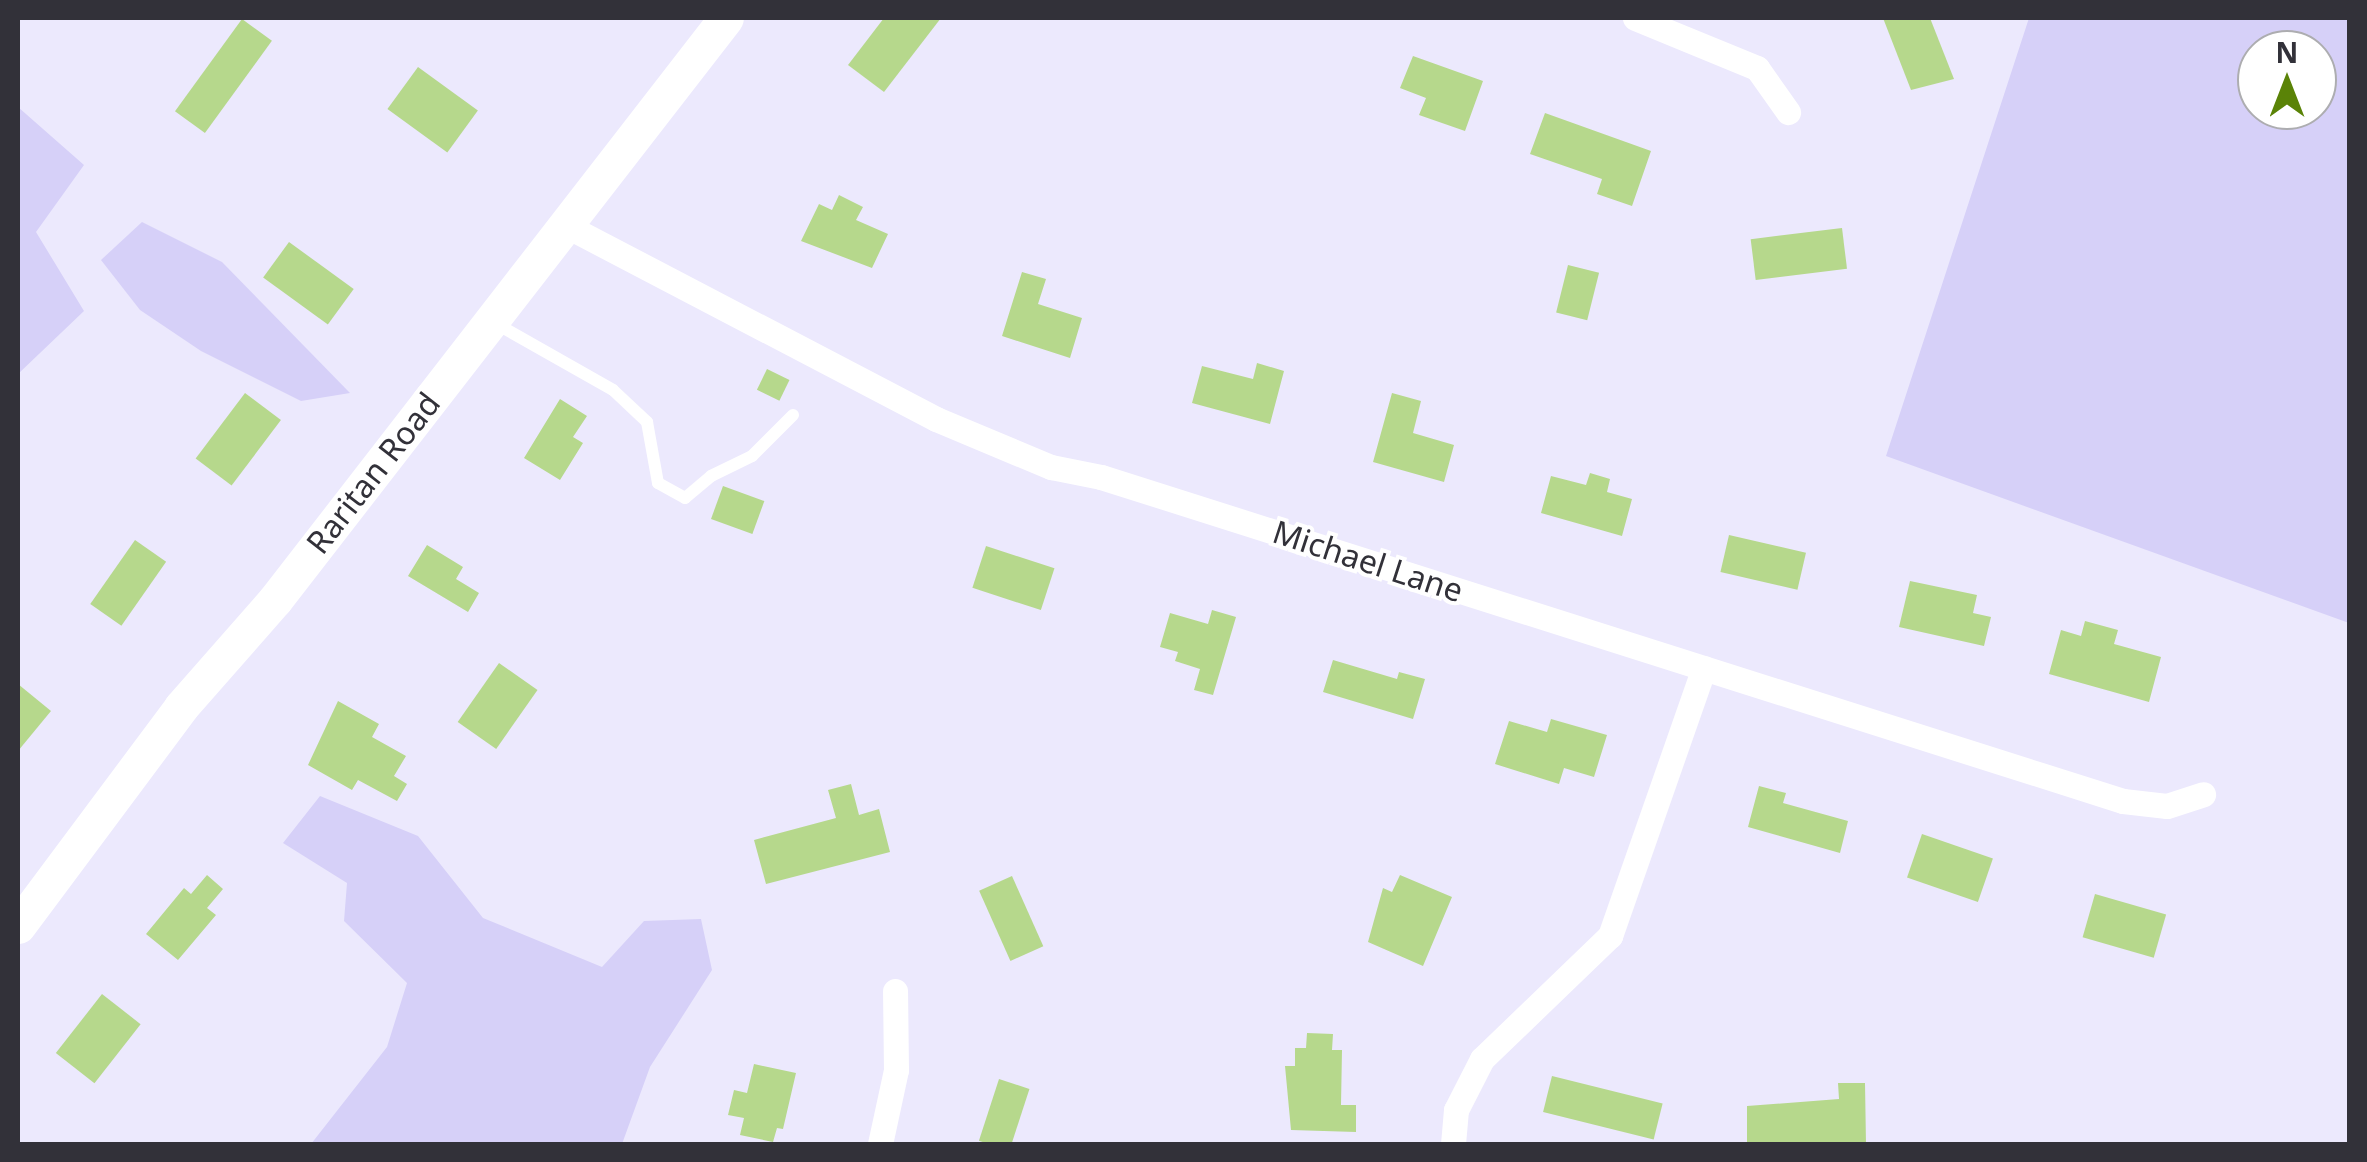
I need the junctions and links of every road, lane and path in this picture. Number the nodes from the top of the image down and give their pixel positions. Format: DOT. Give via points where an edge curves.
graph roads {
  1 [pos="726,18"];
  2 [pos="1635,18"];
  3 [pos="1788,112"];
  4 [pos="564,224"];
  5 [pos="490,321"];
  6 [pos="794,414"];
  7 [pos="1704,668"];
  8 [pos="2203,794"];
  9 [pos="18,926"];
  10 [pos="895,992"];
  11 [pos="880,1144"];
  12 [pos="1453,1144"];
  1 -- 4 [label="street, Raritan Road"];
  2 -- 3 [label="street" via="1758,68"];
  4 -- 5 [label="street, Raritan Road"];
  4 -- 7 [label="street, Michael Lane" via="994,446"];
  5 -- 6 [label="lane" via="613,390 647,422 658,483 685,498 752,456"];
  5 -- 9 [label="street, Raritan Road" via="275,600 181,707"];
  7 -- 8 [label="street, Michael Lane" via="2123,801 2167,806"];
  7 -- 12 [label="street" via="1610,936 1482,1059 1456,1110"];
  10 -- 11 [label="street" via="896,1070"];
}
